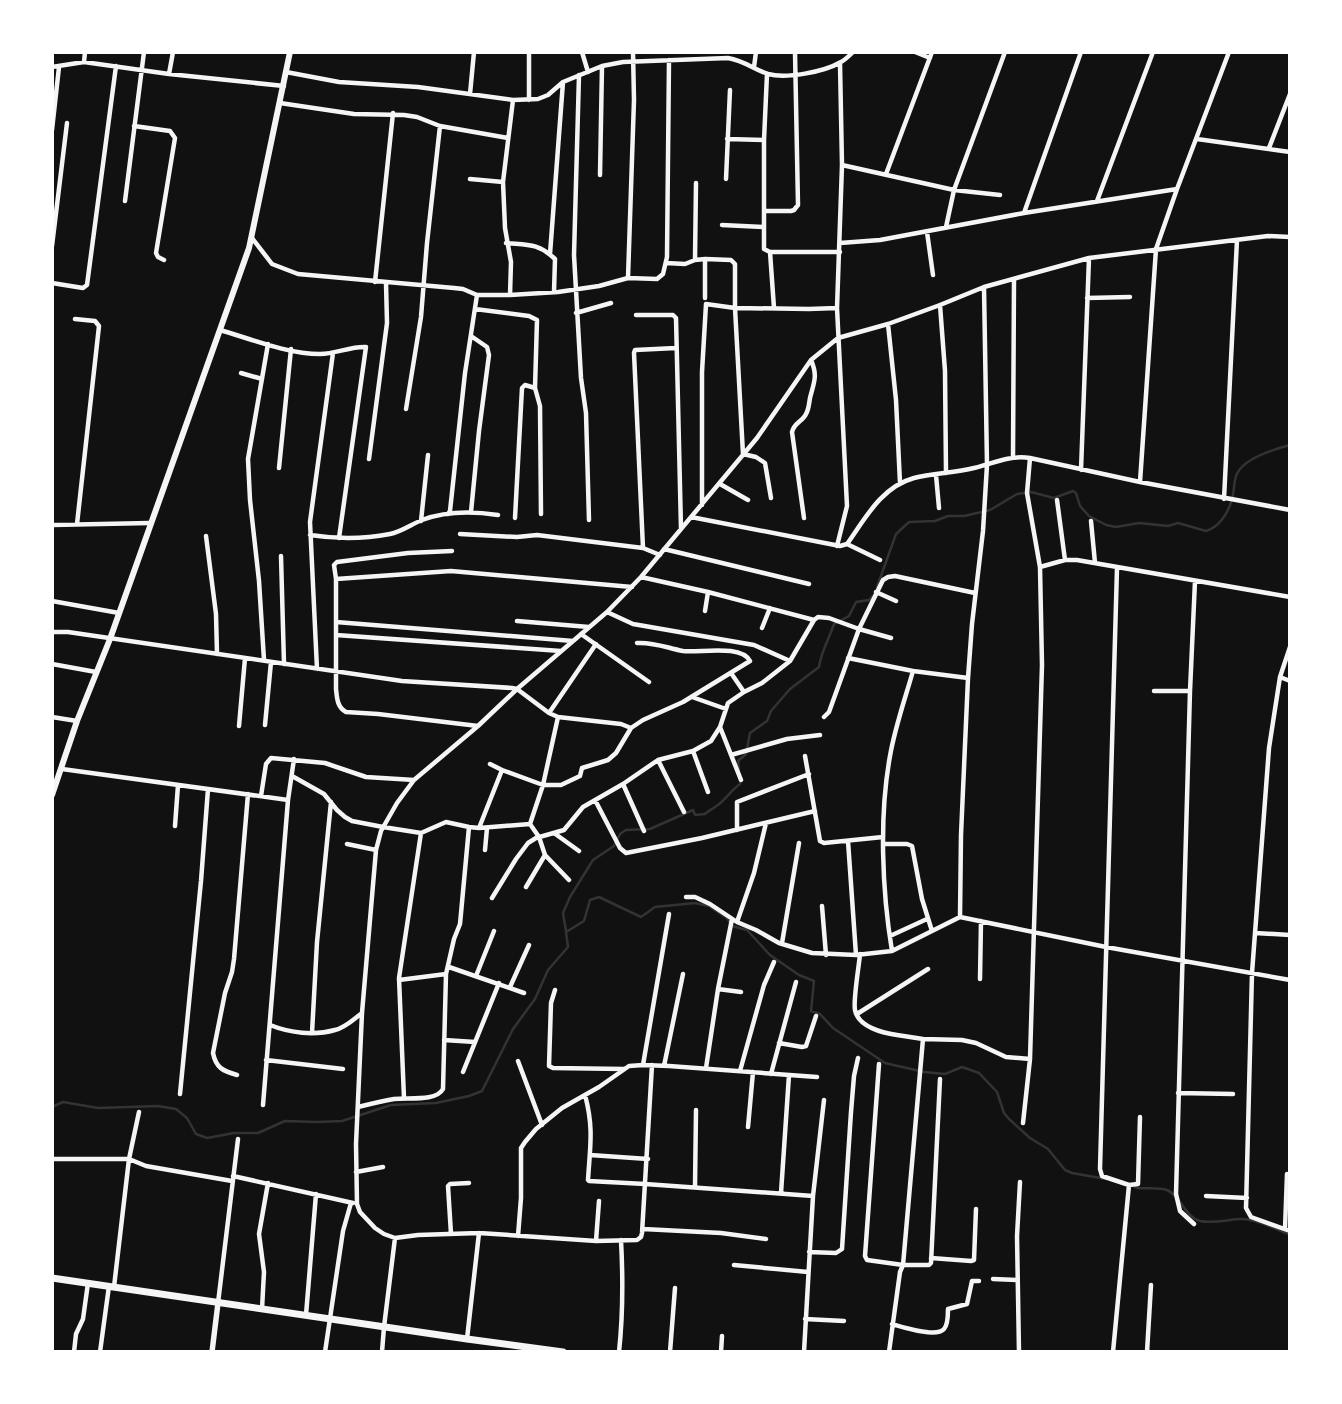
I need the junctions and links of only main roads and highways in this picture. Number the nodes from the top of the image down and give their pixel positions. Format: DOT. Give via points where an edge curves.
graph roads {
  1 [pos="290,52"];
  2 [pos="56,776"];
  3 [pos="52,795"];
  4 [pos="52,1278"];
  5 [pos="502,1348"];
  6 [pos="542,1350"];
  7 [pos="563,1352"];
  1 -- 2 [label="main road" via="252,238 110,639 77,721 62,769"];
  2 -- 3 [label="main road"];
  4 -- 5 [label="main road" via="468,1339"];
  5 -- 6 [label="main road"];
  6 -- 7 [label="main road"];
}
